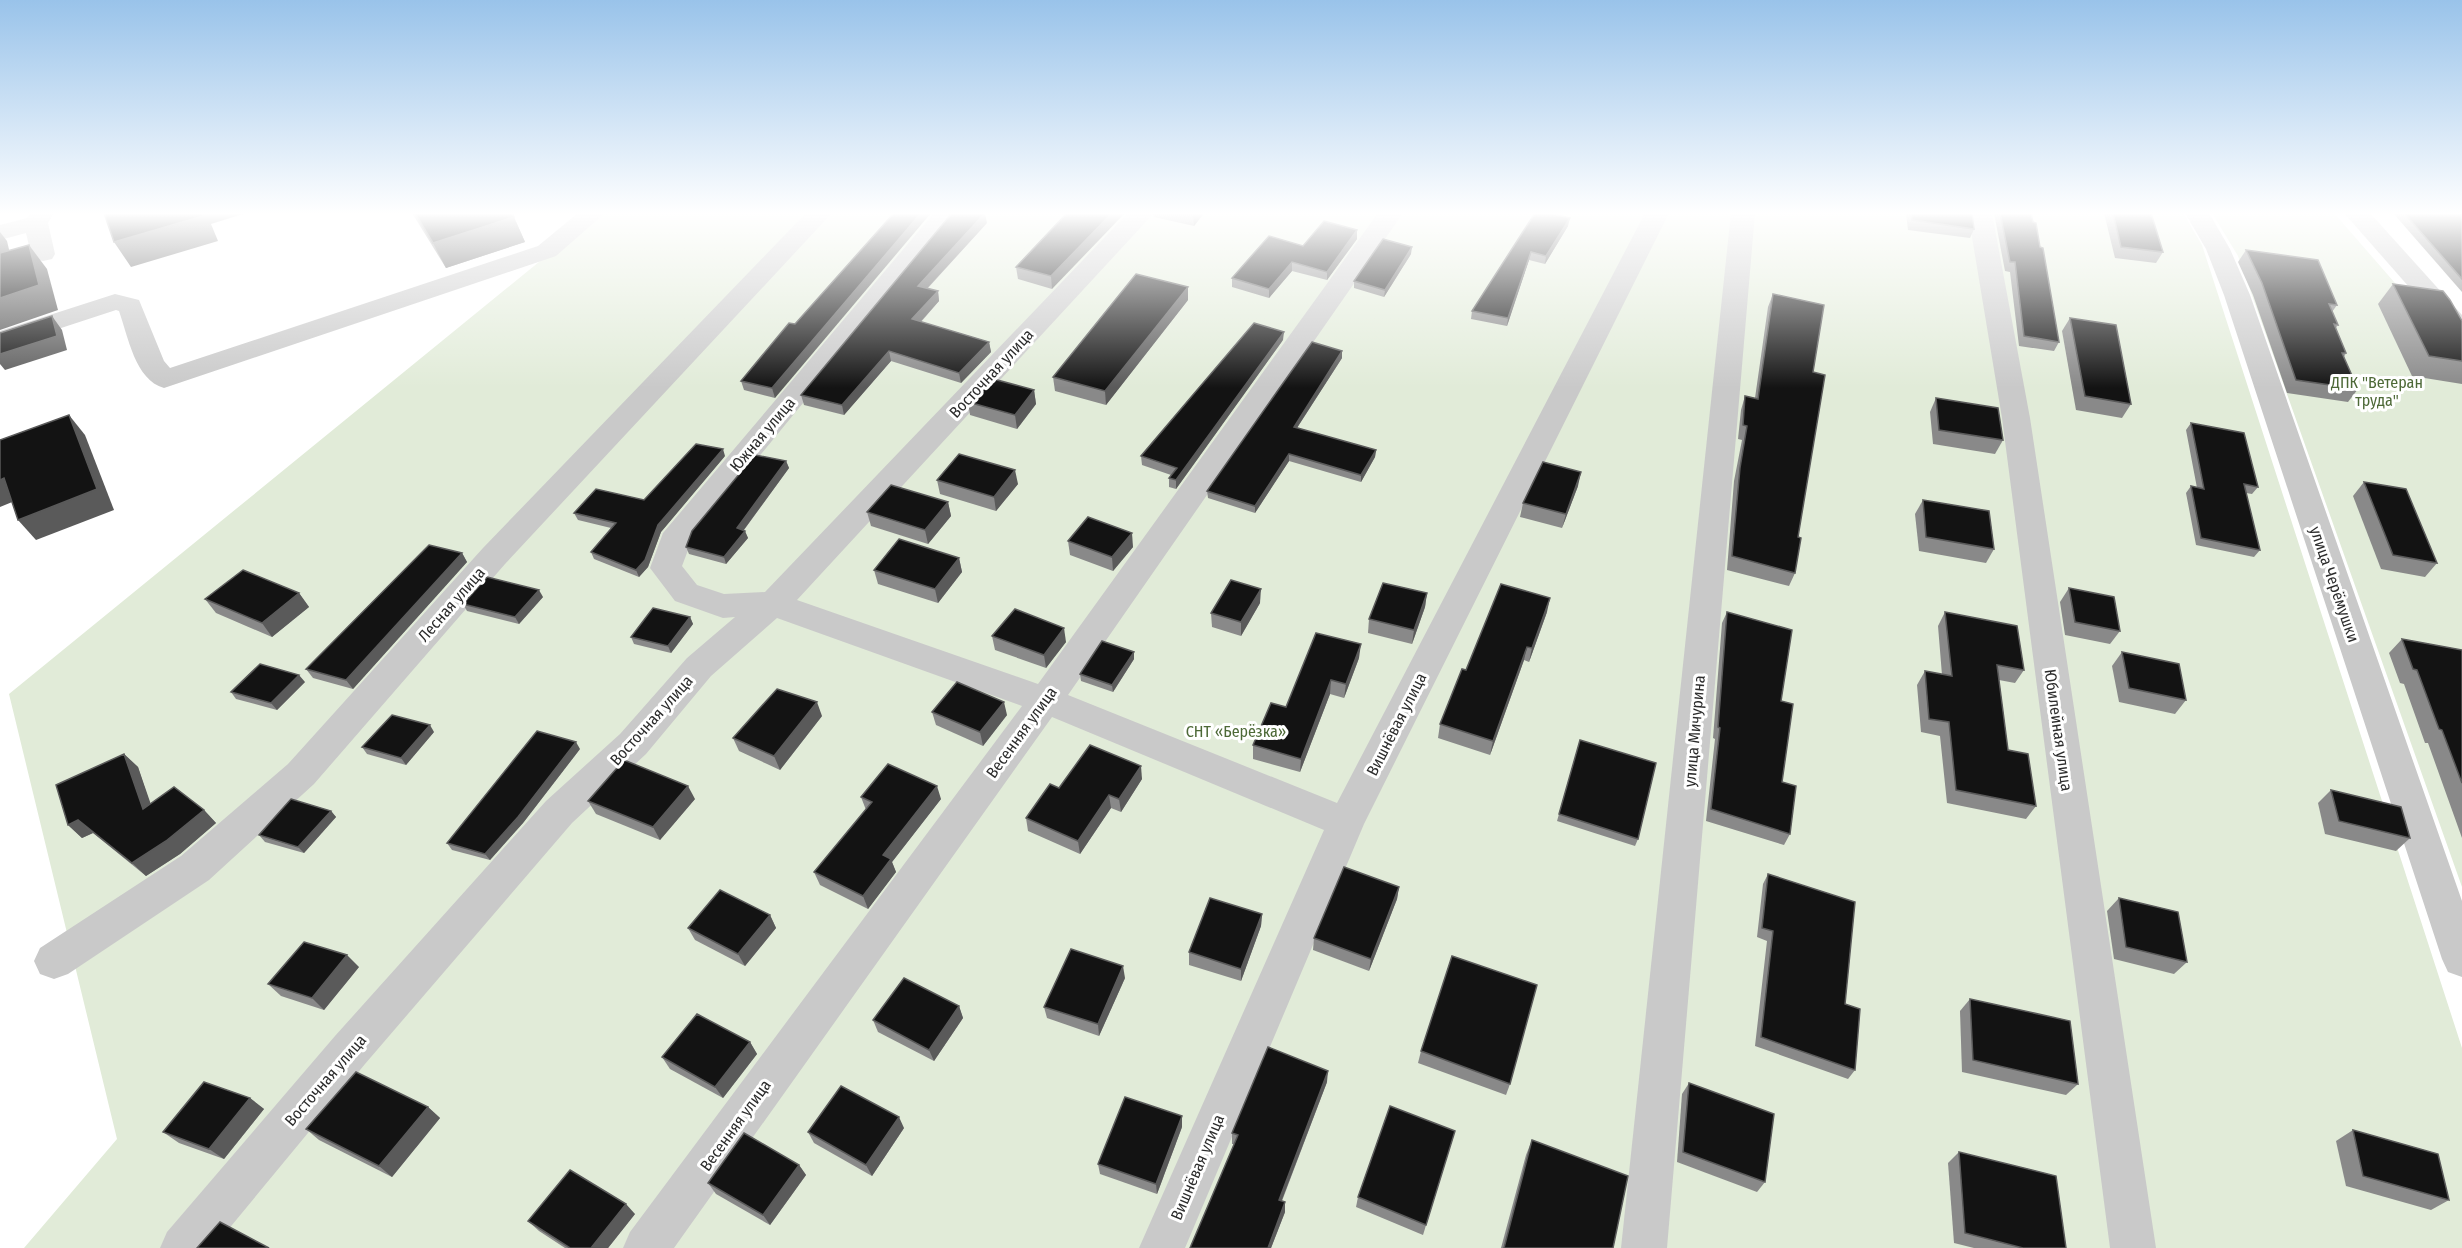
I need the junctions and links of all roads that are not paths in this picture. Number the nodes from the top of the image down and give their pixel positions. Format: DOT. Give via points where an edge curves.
graph roads {
  1 [pos="486,271"];
  2 [pos="765,271"];
  3 [pos="898,271"];
  4 [pos="1087,271"];
  5 [pos="1350,271"];
  6 [pos="1628,271"];
  7 [pos="1737,271"];
  8 [pos="1990,271"];
  9 [pos="2227,271"];
  10 [pos="2408,271"];
  11 [pos="2462,331"];
  12 [pos="0,340"];
  13 [pos="773,604"];
  14 [pos="1045,700"];
  15 [pos="1346,823"];
  16 [pos="2462,959"];
  17 [pos="54,961"];
  18 [pos="183,1248"];
  19 [pos="646,1248"];
  20 [pos="1162,1248"];
  21 [pos="1644,1248"];
  22 [pos="2133,1248"];
  1 -- 12 [label="street" via="164,379 151,363 130,306 115,302"];
  2 -- 17 [label="street, Лесная улица" via="494,556 301,774 195,868"];
  3 -- 13 [label="street, Южная улица" via="679,533 666,568 686,593 723,606"];
  4 -- 13 [label="street, Восточная улица"];
  5 -- 14 [label="street, Весенняя улица"];
  6 -- 15 [label="street, Вишнёвая улица"];
  7 -- 21 [label="street, улица Мичурина"];
  8 -- 22 [label="street, Юбилейная улица" via="2016,418"];
  9 -- 16 [label="street, улица Черёмушки"];
  10 -- 11 [label="street"];
  13 -- 14 [label="street"];
  13 -- 18 [label="street, Восточная улица" via="699,667 633,744 559,812"];
  14 -- 15 [label="street"];
  14 -- 19 [label="street, Весенняя улица"];
  15 -- 20 [label="street, Вишнёвая улица"];
}
